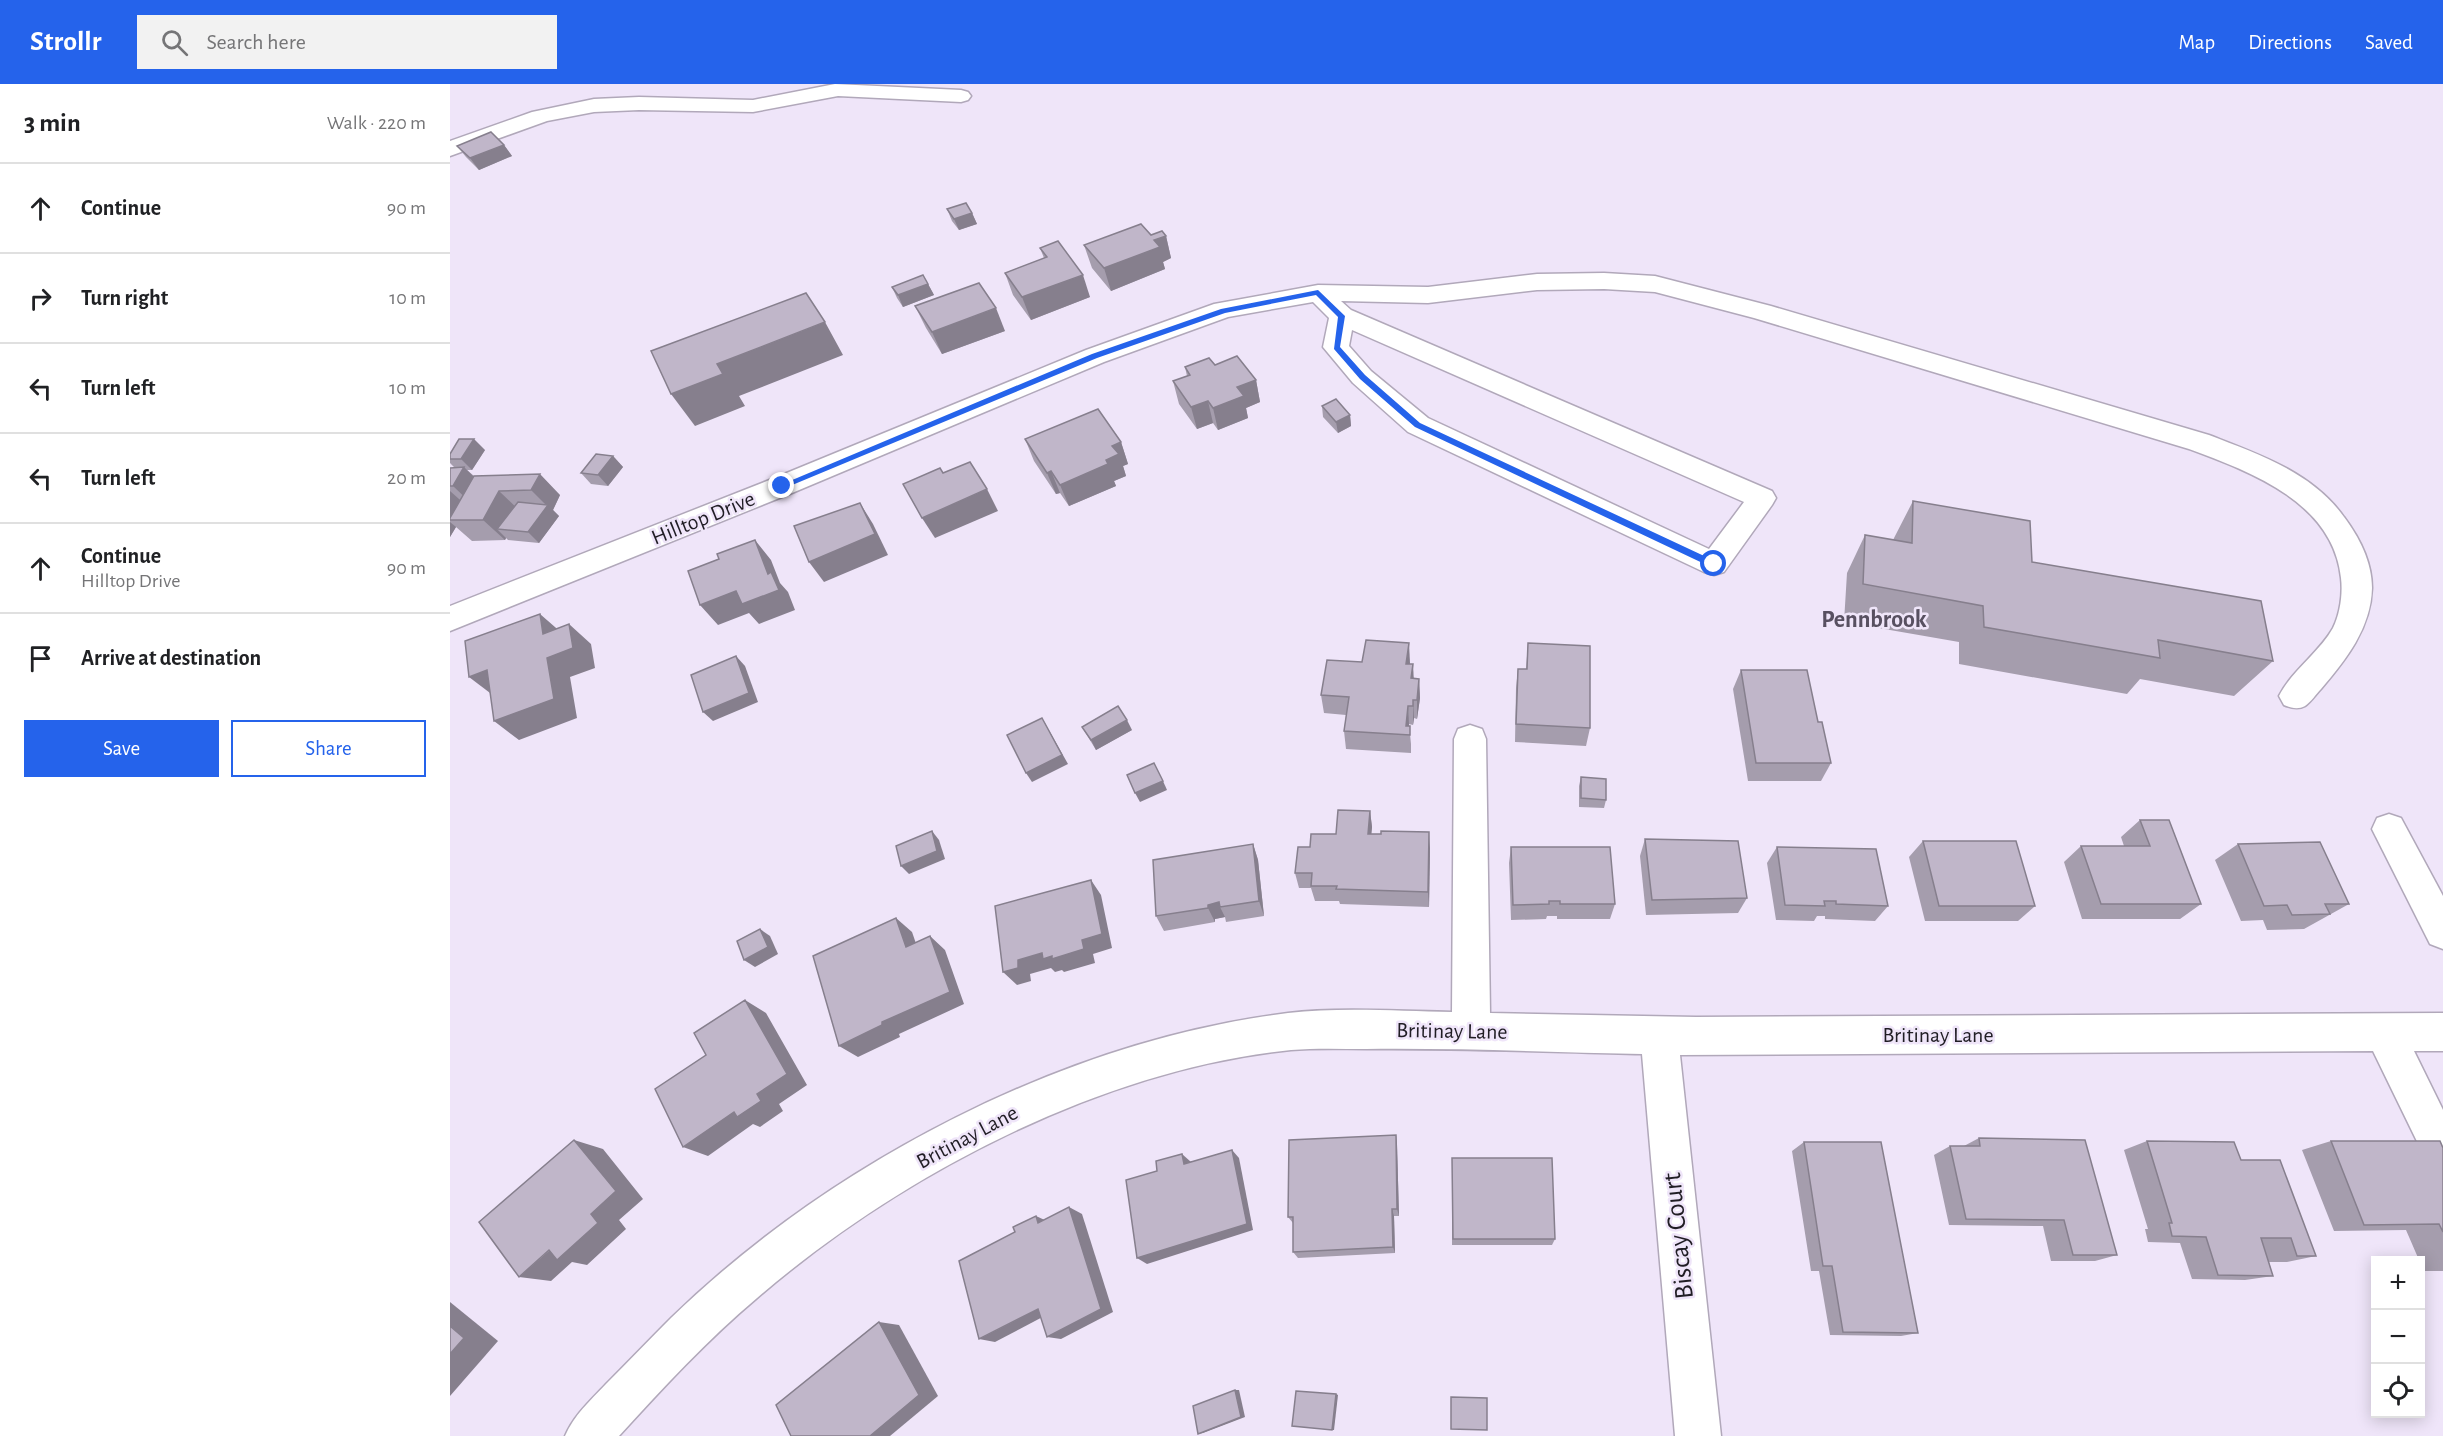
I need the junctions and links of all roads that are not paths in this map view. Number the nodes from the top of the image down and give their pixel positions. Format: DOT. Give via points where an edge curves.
graph roads {
  1 [pos="961,96"];
  2 [pos="450,149"];
  3 [pos="1318,293"];
  4 [pos="1342,316"];
  5 [pos="450,619"];
  6 [pos="2295,696"];
  7 [pos="1470,739"];
  8 [pos="2389,829"];
  9 [pos="2443,932"];
  10 [pos="1471,1030"];
  11 [pos="2384,1032"];
  12 [pos="2443,1032"];
  13 [pos="1659,1036"];
  14 [pos="2443,1152"];
  15 [pos="588,1436"];
  16 [pos="1698,1436"];
  1 -- 2 [label="street" via="837,90 757,105 610,104 540,116"];
  3 -- 4 [label="street"];
  3 -- 5 [label="street, Hilltop Drive" via="1223,310 1095,356"];
  3 -- 6 [label="street, Hilltop Drive" via="1428,295 1548,282 1655,284 1773,315 2199,442 2255,463 2295,485 2325,511 2344,537 2355,564 2353,615 2338,645"];
  4 -- 4 [label="street" via="1396,339 1762,498 1714,564 1418,425 1362,377 1336,347"];
  7 -- 10 [label="street"];
  8 -- 9 [label="street"];
  10 -- 13 [label="street, Britinay Lane"];
  10 -- 15 [label="street, Britinay Lane" via="1291,1032 1222,1043 1122,1069 1028,1104 855,1199 764,1265 683,1336"];
  11 -- 12 [label="street, Britinay Lane"];
  11 -- 13 [label="street, Britinay Lane"];
  11 -- 14 [label="street"];
  13 -- 16 [label="street, Biscay Court"];
}
